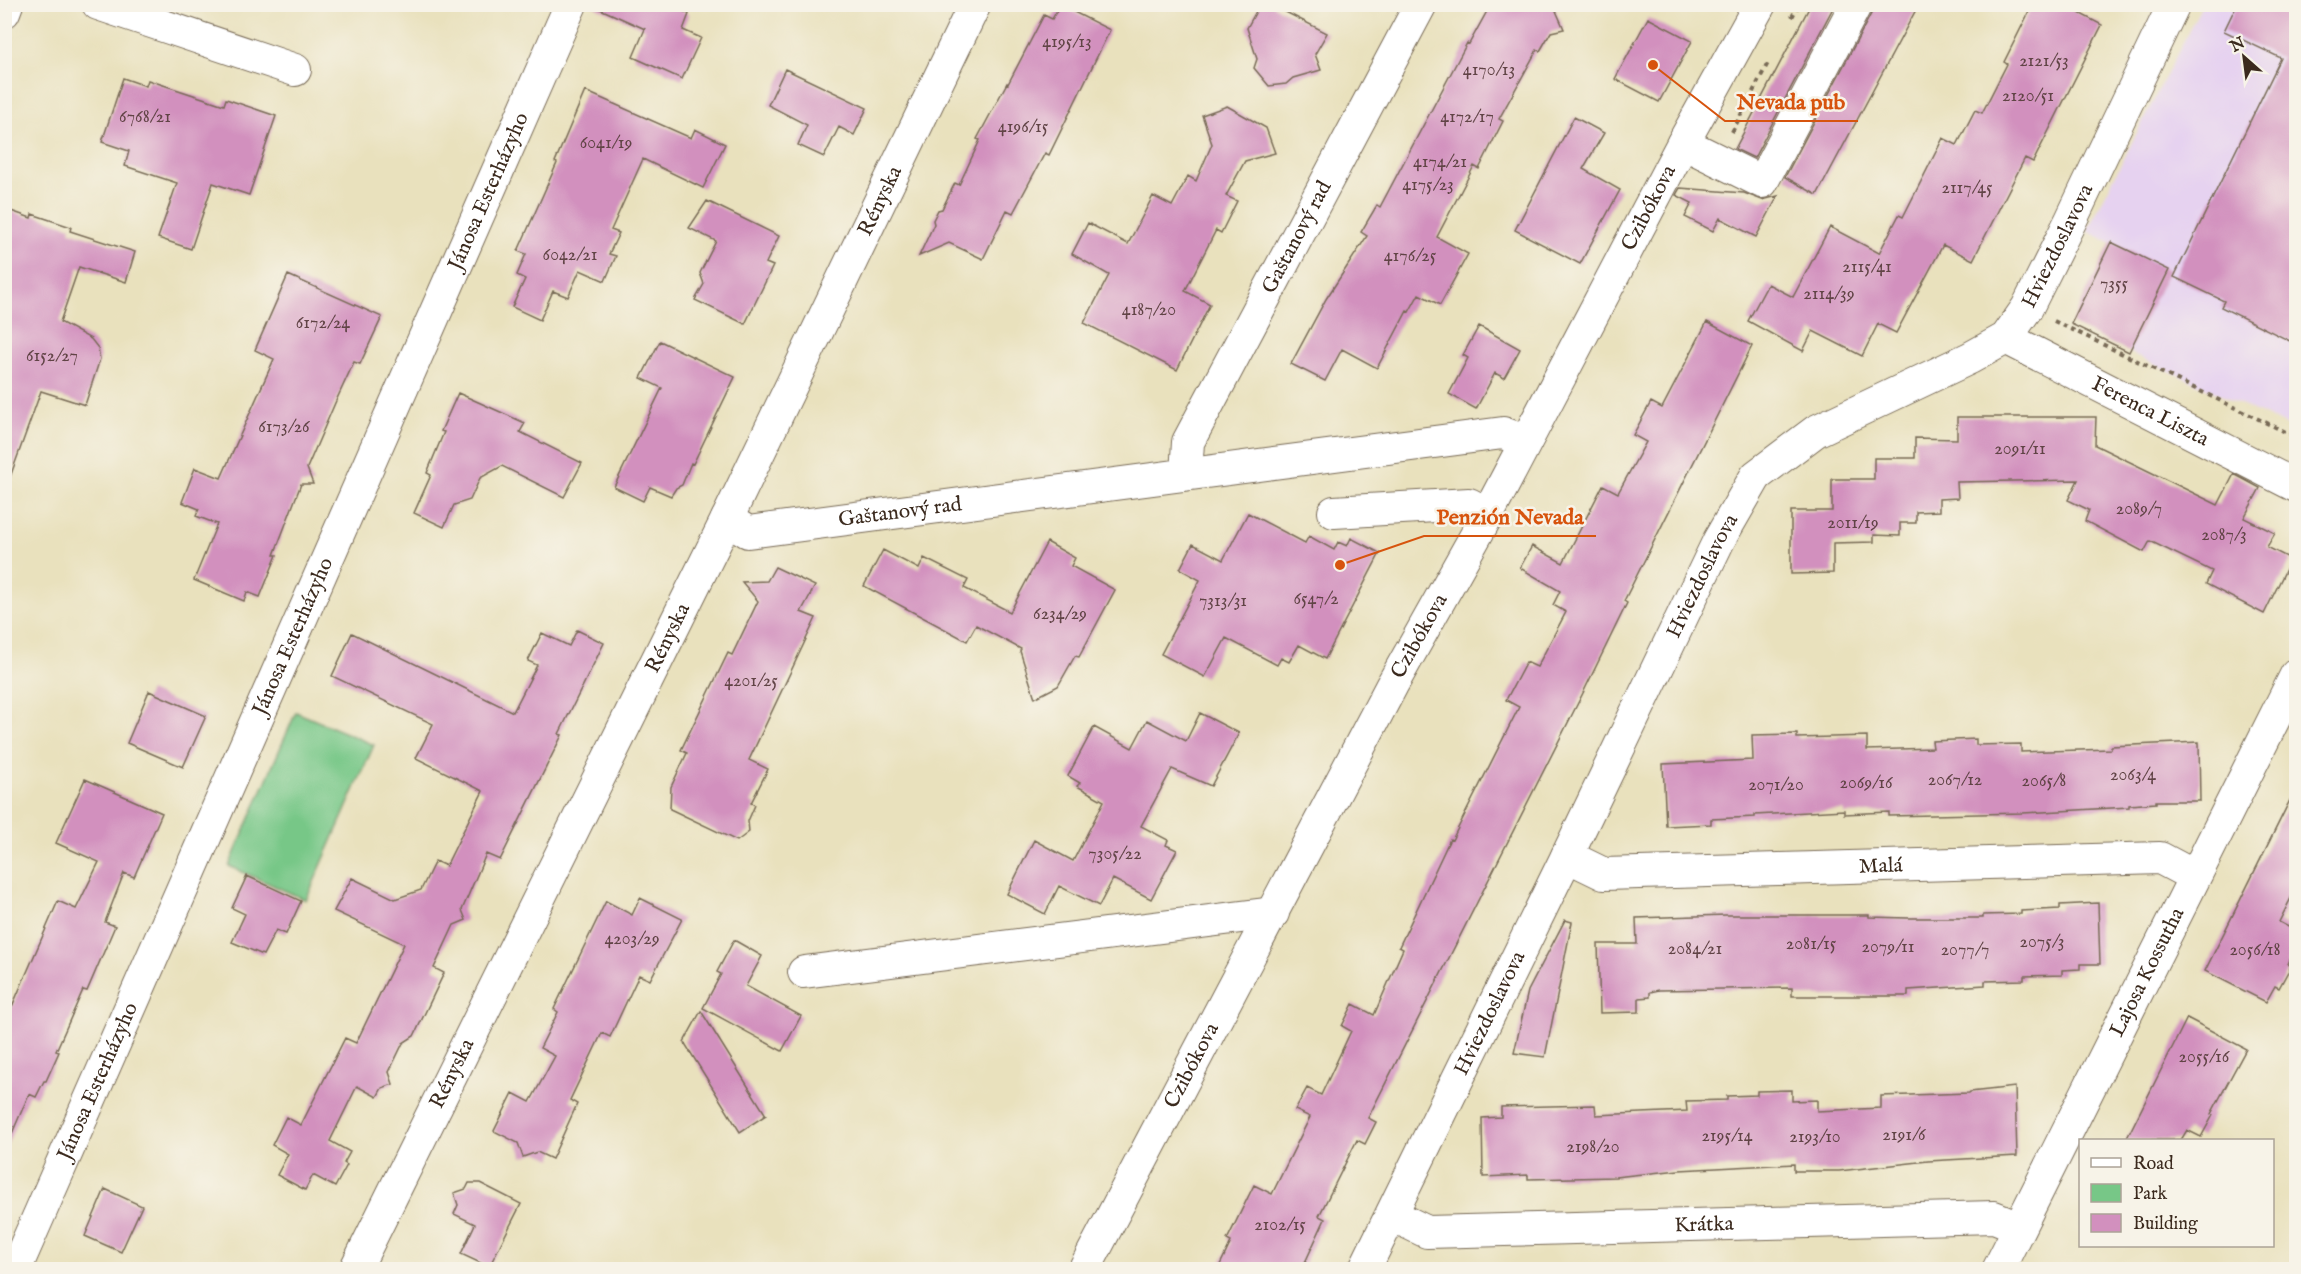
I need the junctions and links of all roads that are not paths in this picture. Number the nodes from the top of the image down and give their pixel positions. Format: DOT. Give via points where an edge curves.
graph roads {
  1 [pos="7,4"];
  2 [pos="99,4"];
  3 [pos="571,4"];
  4 [pos="975,4"];
  5 [pos="1421,4"];
  6 [pos="1760,4"];
  7 [pos="1856,4"];
  8 [pos="2174,4"];
  9 [pos="4,12"];
  10 [pos="295,70"];
  11 [pos="1683,143"];
  12 [pos="2006,338"];
  13 [pos="1525,441"];
  14 [pos="1186,474"];
  15 [pos="2296,486"];
  16 [pos="1334,512"];
  17 [pos="1488,514"];
  18 [pos="727,519"];
  19 [pos="2296,675"];
  20 [pos="1567,856"];
  21 [pos="2194,876"];
  22 [pos="1273,913"];
  23 [pos="804,972"];
  24 [pos="1392,1215"];
  25 [pos="2019,1227"];
  26 [pos="4,1268"];
  27 [pos="10,1269"];
  28 [pos="15,1269"];
  29 [pos="355,1269"];
  30 [pos="1084,1269"];
  31 [pos="1364,1269"];
  32 [pos="1998,1269"];
  1 -- 9 [label="street"];
  2 -- 10 [label="street"];
  3 -- 28 [label="street, Jánosa Esterházyho"];
  4 -- 18 [label="street, Rényska"];
  5 -- 14 [label="street, Gaštanový rad" via="1188,442"];
  6 -- 11 [label="street, Czibókova"];
  7 -- 11 [label="street" via="1762,182"];
  8 -- 12 [label="street, Hviezdoslavova" via="2072,220 2027,308"];
  11 -- 13 [label="street, Czibókova"];
  12 -- 15 [label="street, Ferenca Liszta"];
  12 -- 20 [label="street, Hviezdoslavova" via="1816,431 1756,476 1719,540"];
  13 -- 14 [label="street, Gaštanový rad" via="1503,433"];
  13 -- 17 [label="street, Czibókova"];
  14 -- 18 [label="street, Gaštanový rad" via="748,532"];
  16 -- 17 [label="street" via="1469,504"];
  17 -- 22 [label="street, Czibókova" via="1392,685"];
  18 -- 29 [label="street, Rényska"];
  19 -- 21 [label="street, Lajosa Kossutha"];
  20 -- 21 [label="street, Malá" via="1604,874 2160,858"];
  20 -- 24 [label="street, Hviezdoslavova"];
  21 -- 25 [label="street, Lajosa Kossutha"];
  22 -- 23 [label="street"];
  22 -- 30 [label="street, Czibókova"];
  24 -- 25 [label="street, Krátka" via="1427,1232 1994,1217"];
  24 -- 31 [label="street, Hviezdoslavova"];
  25 -- 32 [label="street, Lajosa Kossutha"];
  26 -- 27 [label="street"];
}
